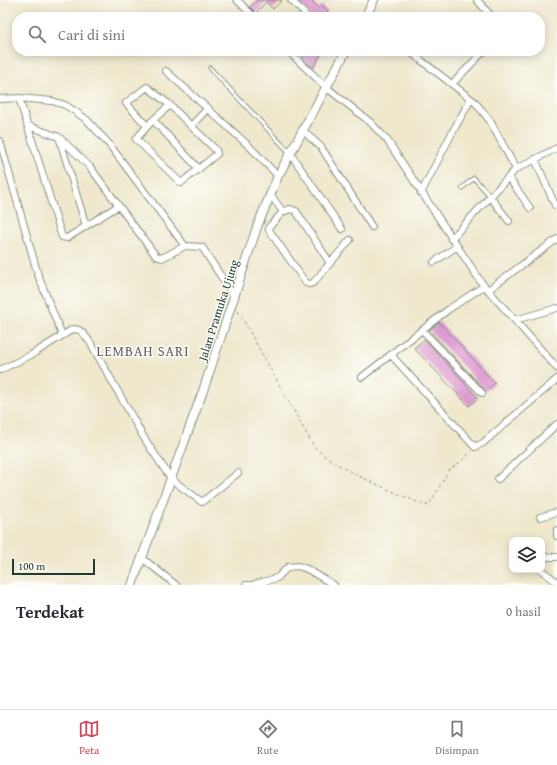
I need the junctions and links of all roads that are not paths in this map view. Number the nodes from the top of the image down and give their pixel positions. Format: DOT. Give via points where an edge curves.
graph roads {
  1 [pos="236,0"];
  2 [pos="291,0"];
  3 [pos="374,0"];
  4 [pos="477,0"];
  5 [pos="249,12"];
  6 [pos="303,12"];
  7 [pos="368,12"];
  8 [pos="488,12"];
  9 [pos="295,56"];
  10 [pos="343,56"];
  11 [pos="416,56"];
  12 [pos="479,56"];
  13 [pos="210,68"];
  14 [pos="166,71"];
  15 [pos="453,83"];
  16 [pos="326,87"];
  17 [pos="19,98"];
  18 [pos="0,99"];
  19 [pos="472,99"];
  20 [pos="170,106"];
  21 [pos="208,108"];
  22 [pos="153,120"];
  23 [pos="29,126"];
  24 [pos="147,126"];
  25 [pos="191,126"];
  26 [pos="302,130"];
  27 [pos="59,136"];
  28 [pos="0,142"];
  29 [pos="557,148"];
  30 [pos="290,153"];
  31 [pos="535,159"];
  32 [pos="199,169"];
  33 [pos="516,169"];
  34 [pos="278,176"];
  35 [pos="509,178"];
  36 [pos="462,188"];
  37 [pos="421,193"];
  38 [pos="270,194"];
  39 [pos="491,198"];
  40 [pos="555,205"];
  41 [pos="118,206"];
  42 [pos="530,208"];
  43 [pos="283,212"];
  44 [pos="509,221"];
  45 [pos="86,226"];
  46 [pos="372,227"];
  47 [pos="342,229"];
  48 [pos="557,239"];
  49 [pos="350,240"];
  50 [pos="451,240"];
  51 [pos="185,246"];
  52 [pos="456,247"];
  53 [pos="434,262"];
  54 [pos="330,263"];
  55 [pos="486,288"];
  56 [pos="234,301"];
  57 [pos="557,308"];
  58 [pos="515,320"];
  59 [pos="422,330"];
  60 [pos="62,335"];
  61 [pos="393,353"];
  62 [pos="557,368"];
  63 [pos="0,370"];
  64 [pos="362,377"];
  65 [pos="557,378"];
  66 [pos="482,394"];
  67 [pos="557,424"];
  68 [pos="238,473"];
  69 [pos="171,479"];
  70 [pos="498,479"];
  71 [pos="557,512"];
  72 [pos="540,517"];
  73 [pos="557,530"];
  74 [pos="557,536"];
  75 [pos="557,557"];
  76 [pos="142,558"];
  77 [pos="545,558"];
  78 [pos="545,573"];
  79 [pos="556,581"];
  80 [pos="132,585"];
  81 [pos="176,585"];
  82 [pos="246,585"];
  83 [pos="255,585"];
  84 [pos="334,585"];
  1 -- 5 [label="street"];
  2 -- 6 [label="street"];
  3 -- 7 [label="street"];
  4 -- 8 [label="street"];
  9 -- 16 [label="street"];
  10 -- 16 [label="street, Jalan Pramuka Ujung"];
  11 -- 15 [label="street"];
  12 -- 15 [label="street"];
  13 -- 30 [label="lane"];
  14 -- 21 [label="street"];
  15 -- 19 [label="street"];
  16 -- 26 [label="street, Jalan Pramuka Ujung"];
  16 -- 37 [label="street" via="370,122 387,140"];
  17 -- 18 [label="street"];
  17 -- 23 [label="street"];
  17 -- 51 [label="street" via="65,105 87,120 120,158"];
  19 -- 33 [label="street" via="488,118"];
  19 -- 37 [label="street"];
  20 -- 22 [label="street"];
  20 -- 24 [label="street" via="147,88 127,101 127,106"];
  20 -- 25 [label="street"];
  21 -- 25 [label="street"];
  21 -- 34 [label="street"];
  22 -- 24 [label="street"];
  22 -- 32 [label="street"];
  23 -- 27 [label="street"];
  23 -- 45 [label="street" via="62,237 67,238"];
  24 -- 32 [label="street" via="138,135 137,141 179,182 183,182"];
  25 -- 32 [label="street" via="217,152"];
  26 -- 30 [label="street, Jalan Pramuka Ujung"];
  26 -- 46 [label="street" via="321,147"];
  27 -- 41 [label="street" via="90,167"];
  27 -- 45 [label="street"];
  28 -- 60 [label="street" via="38,275"];
  29 -- 31 [label="street"];
  30 -- 34 [label="street, Jalan Pramuka Ujung"];
  30 -- 47 [label="street"];
  31 -- 33 [label="street"];
  31 -- 40 [label="street"];
  33 -- 35 [label="street"];
  34 -- 38 [label="street, Jalan Pramuka Ujung"];
  35 -- 39 [label="street"];
  35 -- 42 [label="street"];
  36 -- 39 [label="lane" via="474,178"];
  37 -- 50 [label="street"];
  38 -- 43 [label="street"];
  38 -- 56 [label="street, Jalan Pramuka Ujung" via="255,232"];
  39 -- 44 [label="street"];
  39 -- 50 [label="street"];
  41 -- 45 [label="street"];
  41 -- 51 [label="street" via="156,256 162,258"];
  43 -- 54 [label="street" via="290,209 296,211"];
  43 -- 54 [label="street" via="269,230 306,283 313,283"];
  48 -- 55 [label="street"];
  49 -- 54 [label="street"];
  50 -- 52 [label="street"];
  51 -- 56 [label="street" via="202,247"];
  52 -- 53 [label="street"];
  52 -- 55 [label="street"];
  55 -- 58 [label="street"];
  55 -- 59 [label="street"];
  56 -- 69 [label="street, Jalan Pramuka Ujung"];
  57 -- 58 [label="street"];
  58 -- 62 [label="street"];
  59 -- 61 [label="street"];
  59 -- 66 [label="street"];
  60 -- 63 [label="street" via="31,355"];
  60 -- 69 [label="street" via="77,328 90,342 144,438"];
  61 -- 64 [label="street"];
  61 -- 65 [label="street" via="392,356 475,447 483,443"];
  67 -- 70 [label="street"];
  68 -- 69 [label="street" via="202,502"];
  69 -- 76 [label="street, Jalan Pramuka Ujung"];
  71 -- 72 [label="street"];
  73 -- 74 [label="street"];
  75 -- 77 [label="street"];
  76 -- 80 [label="street, Jalan Pramuka Ujung"];
  76 -- 81 [label="street"];
  78 -- 79 [label="street"];
  82 -- 83 [label="street"];
  83 -- 84 [label="street" via="277,578 288,567 298,566"];
}
